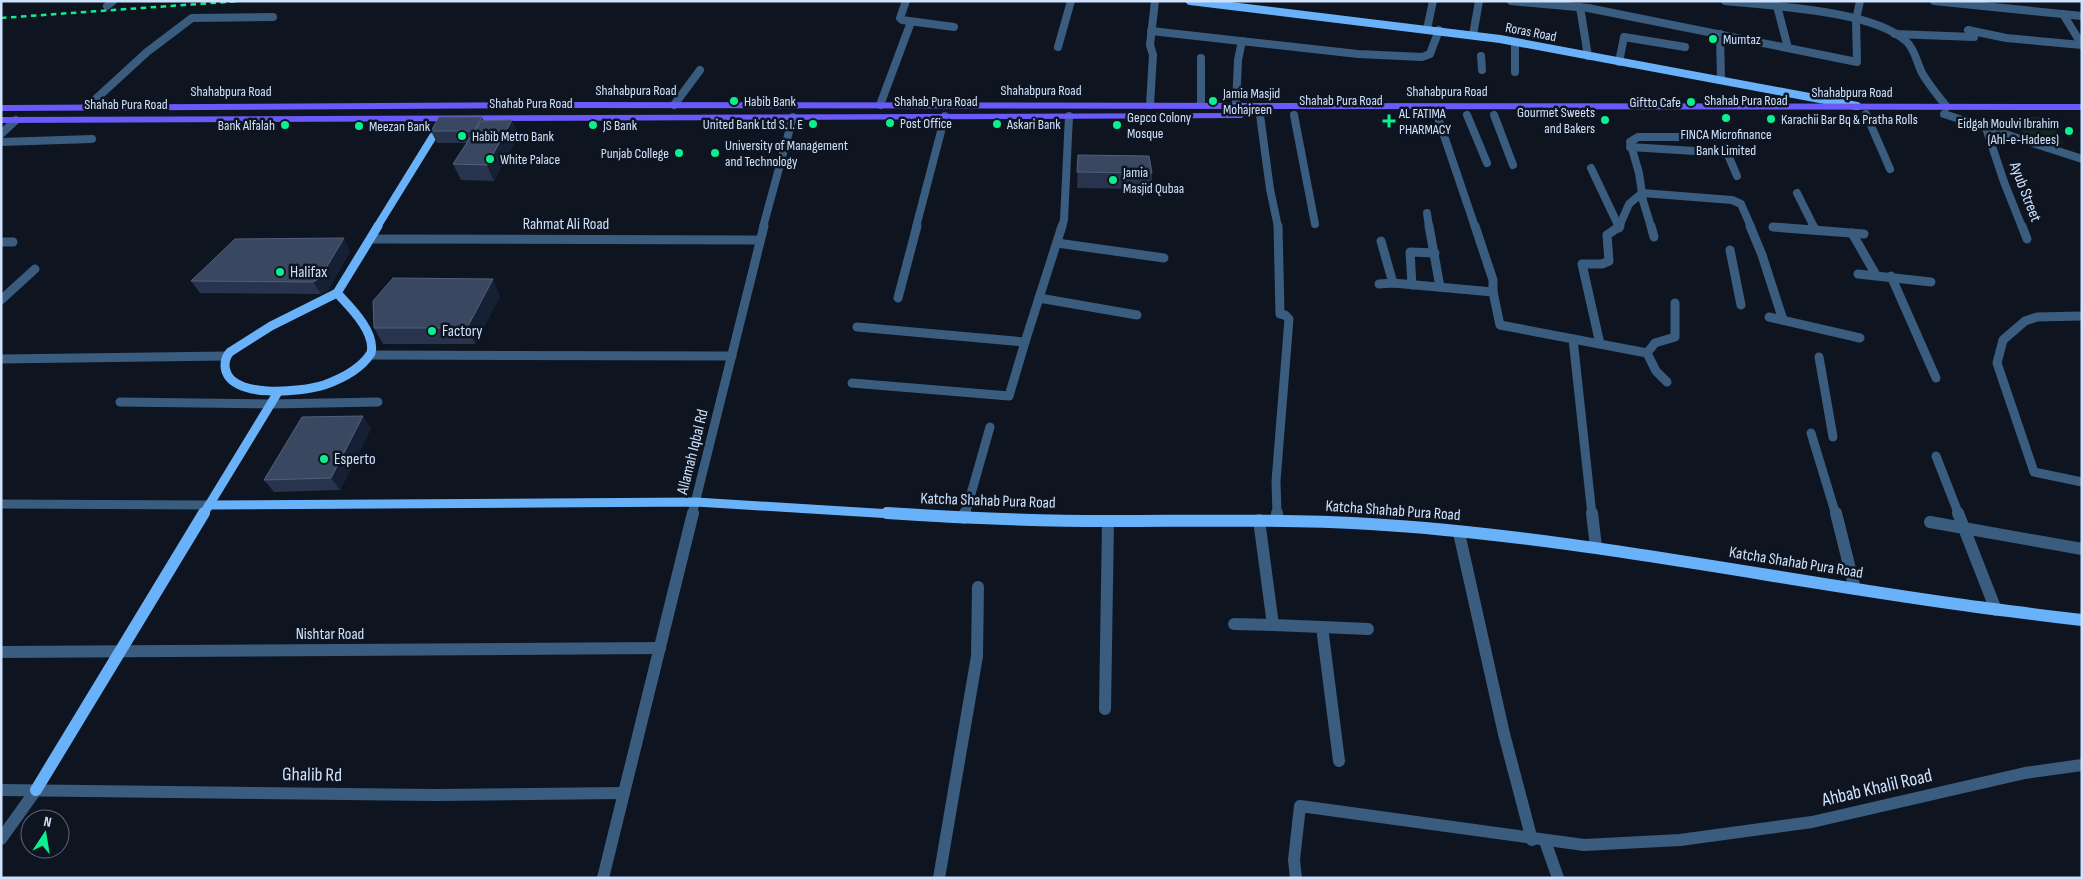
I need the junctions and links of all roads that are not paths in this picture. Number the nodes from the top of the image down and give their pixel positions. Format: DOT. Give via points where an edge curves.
graph roads {
  1 [pos="114,1"];
  2 [pos="906,1"];
  3 [pos="1071,1"];
  4 [pos="1155,1"];
  5 [pos="1190,1"];
  6 [pos="1432,1"];
  7 [pos="1479,1"];
  8 [pos="1511,1"];
  9 [pos="1725,1"];
  10 [pos="1860,1"];
  11 [pos="1934,1"];
  12 [pos="107,6"];
  13 [pos="1777,6"];
  14 [pos="1580,7"];
  15 [pos="2063,14"];
  16 [pos="2082,16"];
  17 [pos="273,17"];
  18 [pos="1856,20"];
  19 [pos="911,22"];
  20 [pos="954,27"];
  21 [pos="1427,29"];
  22 [pos="1439,30"];
  23 [pos="1151,31"];
  24 [pos="1720,34"];
  25 [pos="1895,34"];
  26 [pos="1473,35"];
  27 [pos="1242,41"];
  28 [pos="1515,42"];
  29 [pos="2082,45"];
  30 [pos="1058,47"];
  31 [pos="1685,47"];
  32 [pos="1788,48"];
  33 [pos="1481,56"];
  34 [pos="1588,56"];
  35 [pos="1201,58"];
  36 [pos="1619,62"];
  37 [pos="700,70"];
  38 [pos="1482,70"];
  39 [pos="1515,72"];
  40 [pos="1721,80"];
  41 [pos="258,105"];
  42 [pos="453,105"];
  43 [pos="674,105"];
  44 [pos="795,105"];
  45 [pos="880,105"];
  46 [pos="1150,105"];
  47 [pos="1201,105"];
  48 [pos="1236,105"];
  49 [pos="87,107"];
  50 [pos="2082,107"];
  51 [pos="1,108"];
  52 [pos="1416,110"];
  53 [pos="1448,110"];
  54 [pos="1945,110"];
  55 [pos="1866,111"];
  56 [pos="2082,112"];
  57 [pos="1294,115"];
  58 [pos="1437,115"];
  59 [pos="1467,115"];
  60 [pos="1494,115"];
  61 [pos="945,116"];
  62 [pos="1069,116"];
  63 [pos="1260,116"];
  64 [pos="793,117"];
  65 [pos="246,118"];
  66 [pos="444,118"];
  67 [pos="1,120"];
  68 [pos="16,120"];
  69 [pos="1986,128"];
  70 [pos="1,134"];
  71 [pos="1755,137"];
  72 [pos="1720,138"];
  73 [pos="92,139"];
  74 [pos="1,142"];
  75 [pos="1630,147"];
  76 [pos="1727,154"];
  77 [pos="2082,159"];
  78 [pos="1487,163"];
  79 [pos="1514,165"];
  80 [pos="1591,168"];
  81 [pos="1890,169"];
  82 [pos="1737,176"];
  83 [pos="1797,192"];
  84 [pos="1642,194"];
  85 [pos="1427,213"];
  86 [pos="1315,224"];
  87 [pos="1773,227"];
  88 [pos="1619,228"];
  89 [pos="1814,230"];
  90 [pos="1852,233"];
  91 [pos="1864,234"];
  92 [pos="1654,237"];
  93 [pos="371,239"];
  94 [pos="2027,239"];
  95 [pos="760,240"];
  96 [pos="1381,241"];
  97 [pos="1,242"];
  98 [pos="14,242"];
  99 [pos="1057,242"];
  100 [pos="1730,250"];
  101 [pos="1435,253"];
  102 [pos="1164,258"];
  103 [pos="35,269"];
  104 [pos="1858,274"];
  105 [pos="1876,275"];
  106 [pos="1891,276"];
  107 [pos="1931,282"];
  108 [pos="1393,283"];
  109 [pos="1379,284"];
  110 [pos="1412,285"];
  111 [pos="1440,287"];
  112 [pos="1493,292"];
  113 [pos="337,293"];
  114 [pos="898,298"];
  115 [pos="1039,298"];
  116 [pos="1,300"];
  117 [pos="1675,303"];
  118 [pos="1741,305"];
  119 [pos="1136,315"];
  120 [pos="2082,316"];
  121 [pos="1768,318"];
  122 [pos="1783,320"];
  123 [pos="857,327"];
  124 [pos="1860,338"];
  125 [pos="1573,339"];
  126 [pos="1025,342"];
  127 [pos="1600,344"];
  128 [pos="1647,353"];
  129 [pos="371,354"];
  130 [pos="226,356"];
  131 [pos="732,356"];
  132 [pos="1819,357"];
  133 [pos="1,360"];
  134 [pos="1936,378"];
  135 [pos="1667,382"];
  136 [pos="852,383"];
  137 [pos="278,392"];
  138 [pos="120,402"];
  139 [pos="378,402"];
  140 [pos="271,404"];
  141 [pos="990,427"];
  142 [pos="1811,432"];
  143 [pos="1833,437"];
  144 [pos="1936,456"];
  145 [pos="2082,482"];
  146 [pos="696,502"];
  147 [pos="1,504"];
  148 [pos="209,505"];
  149 [pos="964,518"];
  150 [pos="1259,520"];
  151 [pos="1277,520"];
  152 [pos="1108,521"];
  153 [pos="1930,522"];
  154 [pos="1965,529"];
  155 [pos="1459,532"];
  156 [pos="1596,547"];
  157 [pos="2082,548"];
  158 [pos="978,587"];
  159 [pos="1855,589"];
  160 [pos="1996,610"];
  161 [pos="2082,620"];
  162 [pos="1234,624"];
  163 [pos="1273,625"];
  164 [pos="1322,627"];
  165 [pos="1368,630"];
  166 [pos="660,648"];
  167 [pos="1,652"];
  168 [pos="120,652"];
  169 [pos="1105,709"];
  170 [pos="1339,761"];
  171 [pos="2082,765"];
  172 [pos="1,790"];
  173 [pos="36,790"];
  174 [pos="623,794"];
  175 [pos="1,839"];
  176 [pos="1539,841"];
  177 [pos="603,878"];
  178 [pos="939,878"];
  179 [pos="1296,878"];
  180 [pos="1558,878"];
  1 -- 12 [label="street"];
  2 -- 19 [label="street" via="900,18"];
  3 -- 30 [label="street"];
  4 -- 23 [label="street"];
  5 -- 21 [label="street, Roras Road"];
  6 -- 21 [label="street"];
  7 -- 26 [label="street"];
  8 -- 14 [label="street"];
  9 -- 13 [label="street"];
  10 -- 18 [label="street"];
  11 -- 15 [label="street"];
  13 -- 18 [label="street"];
  13 -- 32 [label="street"];
  14 -- 24 [label="street"];
  14 -- 34 [label="street"];
  15 -- 16 [label="street"];
  15 -- 29 [label="street"];
  17 -- 49 [label="street" via="192,18 147,52"];
  18 -- 25 [label="street"];
  18 -- 32 [label="street" via="1857,62"];
  19 -- 20 [label="street"];
  19 -- 45 [label="street"];
  21 -- 22 [label="street, Roras Road"];
  22 -- 26 [label="street, Roras Road"];
  22 -- 27 [label="street" via="1430,54 1422,57 1358,54"];
  23 -- 27 [label="street"];
  23 -- 46 [label="street"];
  24 -- 32 [label="street"];
  24 -- 40 [label="street"];
  25 -- 29 [label="street" via="1974,37 1968,30 2006,38"];
  25 -- 54 [label="street" via="1907,42"];
  26 -- 28 [label="street, Roras Road"];
  27 -- 48 [label="street"];
  28 -- 34 [label="street, Roras Road"];
  28 -- 39 [label="street"];
  31 -- 36 [label="street" via="1624,37"];
  33 -- 38 [label="street"];
  34 -- 36 [label="street, Roras Road"];
  35 -- 47 [label="street"];
  36 -- 40 [label="street, Roras Road"];
  37 -- 43 [label="street"];
  40 -- 55 [label="street, Roras Road"];
  41 -- 42 [label="main road, Shahabpura Road"];
  41 -- 49 [label="main road, Shahabpura Road"];
  41 -- 65 [label="main road"];
  42 -- 43 [label="main road, Shahabpura Road"];
  42 -- 66 [label="main road"];
  43 -- 44 [label="main road, Shahabpura Road"];
  44 -- 45 [label="main road, Shahabpura Road"];
  44 -- 64 [label="main road"];
  45 -- 46 [label="main road, Shahabpura Road"];
  46 -- 47 [label="main road, Shahabpura Road"];
  47 -- 48 [label="main road, Shahabpura Road"];
  48 -- 52 [label="main road, Shahabpura Road"];
  49 -- 51 [label="main road, Shahabpura Road"];
  50 -- 54 [label="main road"];
  52 -- 53 [label="main road, Shahabpura Road"];
  52 -- 57 [label="main road, Shahab Pura Road"];
  52 -- 58 [label="main road, Shahab Pura Road"];
  53 -- 55 [label="main road, Shahabpura Road"];
  53 -- 58 [label="main road, Shahab Pura Road"];
  53 -- 59 [label="main road, Shahab Pura Road"];
  54 -- 55 [label="main road, Shahab Pura Road"];
  54 -- 56 [label="main road, Shahab Pura Road"];
  54 -- 69 [label="street"];
  55 -- 60 [label="main road, Shahab Pura Road"];
  55 -- 81 [label="street"];
  57 -- 63 [label="main road, Shahab Pura Road"];
  57 -- 86 [label="street"];
  58 -- 112 [label="street" via="1493,280"];
  59 -- 60 [label="main road, Shahab Pura Road"];
  59 -- 78 [label="street"];
  60 -- 79 [label="street"];
  61 -- 62 [label="main road, Shahab Pura Road"];
  61 -- 64 [label="main road, Shahab Pura Road"];
  61 -- 114 [label="street"];
  62 -- 63 [label="main road, Shahab Pura Road"];
  62 -- 99 [label="street" via="1064,220"];
  63 -- 151 [label="street" via="1279,230 1280,314 1289,319 1276,481"];
  64 -- 66 [label="main road, Shahab Pura Road"];
  64 -- 95 [label="street, Allamah Iqbal Rd"];
  65 -- 66 [label="main road, Shahab Pura Road"];
  65 -- 68 [label="main road, Shahab Pura Road"];
  66 -- 93 [label="street"];
  67 -- 68 [label="main road, Shahab Pura Road"];
  68 -- 70 [label="street"];
  69 -- 77 [label="street"];
  69 -- 94 [label="street, Ayub Street"];
  71 -- 72 [label="street"];
  72 -- 75 [label="street" via="1638,137 1630,142"];
  72 -- 76 [label="street"];
  73 -- 74 [label="street"];
  75 -- 76 [label="street"];
  75 -- 84 [label="street"];
  76 -- 82 [label="street"];
  80 -- 88 [label="street"];
  83 -- 89 [label="street"];
  84 -- 88 [label="street" via="1629,204"];
  84 -- 92 [label="street"];
  84 -- 122 [label="street" via="1732,200 1740,204 1762,255"];
  85 -- 101 [label="street"];
  87 -- 89 [label="street"];
  88 -- 127 [label="street" via="1607,235 1607,264 1582,264"];
  89 -- 90 [label="street"];
  90 -- 91 [label="street"];
  90 -- 105 [label="street"];
  93 -- 95 [label="street, Rahmat Ali Road"];
  93 -- 113 [label="street"];
  95 -- 131 [label="street, Allamah Iqbal Rd"];
  96 -- 108 [label="street"];
  97 -- 98 [label="street"];
  99 -- 102 [label="street"];
  99 -- 115 [label="street"];
  100 -- 118 [label="street"];
  101 -- 110 [label="street" via="1410,252"];
  101 -- 111 [label="street"];
  103 -- 116 [label="street"];
  104 -- 105 [label="street"];
  105 -- 106 [label="street"];
  106 -- 107 [label="street"];
  106 -- 134 [label="street"];
  108 -- 109 [label="street"];
  108 -- 110 [label="street"];
  110 -- 111 [label="street"];
  111 -- 112 [label="street"];
  112 -- 125 [label="street" via="1500,325"];
  113 -- 129 [label="street" via="365,330 372,347"];
  113 -- 130 [label="street" via="254,336"];
  115 -- 119 [label="street"];
  115 -- 126 [label="street"];
  117 -- 128 [label="street" via="1675,337 1657,342"];
  120 -- 145 [label="street" via="2037,317 2025,321 2003,340 1997,363 2034,472"];
  121 -- 122 [label="street"];
  122 -- 124 [label="street"];
  123 -- 126 [label="street"];
  125 -- 127 [label="street"];
  125 -- 156 [label="street"];
  126 -- 136 [label="street" via="1009,396"];
  127 -- 128 [label="street"];
  128 -- 135 [label="street" via="1656,371"];
  129 -- 131 [label="street"];
  129 -- 137 [label="street" via="358,367 339,378 312,388"];
  130 -- 133 [label="street"];
  130 -- 137 [label="street" via="226,372 234,382"];
  131 -- 146 [label="street, Allamah Iqbal Rd"];
  132 -- 143 [label="street"];
  137 -- 140 [label="street"];
  138 -- 140 [label="street"];
  139 -- 140 [label="street"];
  140 -- 148 [label="street"];
  141 -- 149 [label="street"];
  142 -- 159 [label="street"];
  144 -- 154 [label="street"];
  146 -- 148 [label="street, Katcha Shahab Pura Road"];
  146 -- 149 [label="street, Katcha Shahab Pura Road"];
  146 -- 166 [label="street, Allamah Iqbal Rd"];
  147 -- 148 [label="street"];
  148 -- 168 [label="street"];
  149 -- 152 [label="street, Katcha Shahab Pura Road"];
  150 -- 151 [label="street, Katcha Shahab Pura Road"];
  150 -- 152 [label="street, Katcha Shahab Pura Road"];
  150 -- 163 [label="street"];
  151 -- 155 [label="street, Katcha Shahab Pura Road"];
  152 -- 169 [label="street"];
  153 -- 154 [label="street"];
  154 -- 157 [label="street"];
  154 -- 160 [label="street"];
  155 -- 156 [label="street, Katcha Shahab Pura Road"];
  155 -- 176 [label="street" via="1504,734"];
  156 -- 159 [label="street, Katcha Shahab Pura Road"];
  158 -- 178 [label="street" via="977,656"];
  159 -- 160 [label="street, Katcha Shahab Pura Road"];
  160 -- 161 [label="street, Katcha Shahab Pura Road"];
  162 -- 163 [label="street"];
  163 -- 164 [label="street"];
  164 -- 165 [label="street"];
  164 -- 170 [label="street"];
  166 -- 168 [label="street, Nishtar Road"];
  166 -- 174 [label="street, Allamah Iqbal Rd"];
  167 -- 168 [label="street, Nishtar Road"];
  168 -- 173 [label="street"];
  171 -- 176 [label="street, Ahbab Khalil Road" via="2025,773 1812,822 1680,840 1584,845"];
  172 -- 173 [label="street, Ghalib Rd"];
  173 -- 174 [label="street, Ghalib Rd"];
  173 -- 175 [label="street"];
  174 -- 177 [label="street, Allamah Iqbal Rd"];
  176 -- 179 [label="street, Ahbab Khalil Road" via="1300,806 1294,860"];
  176 -- 180 [label="street"];
}
